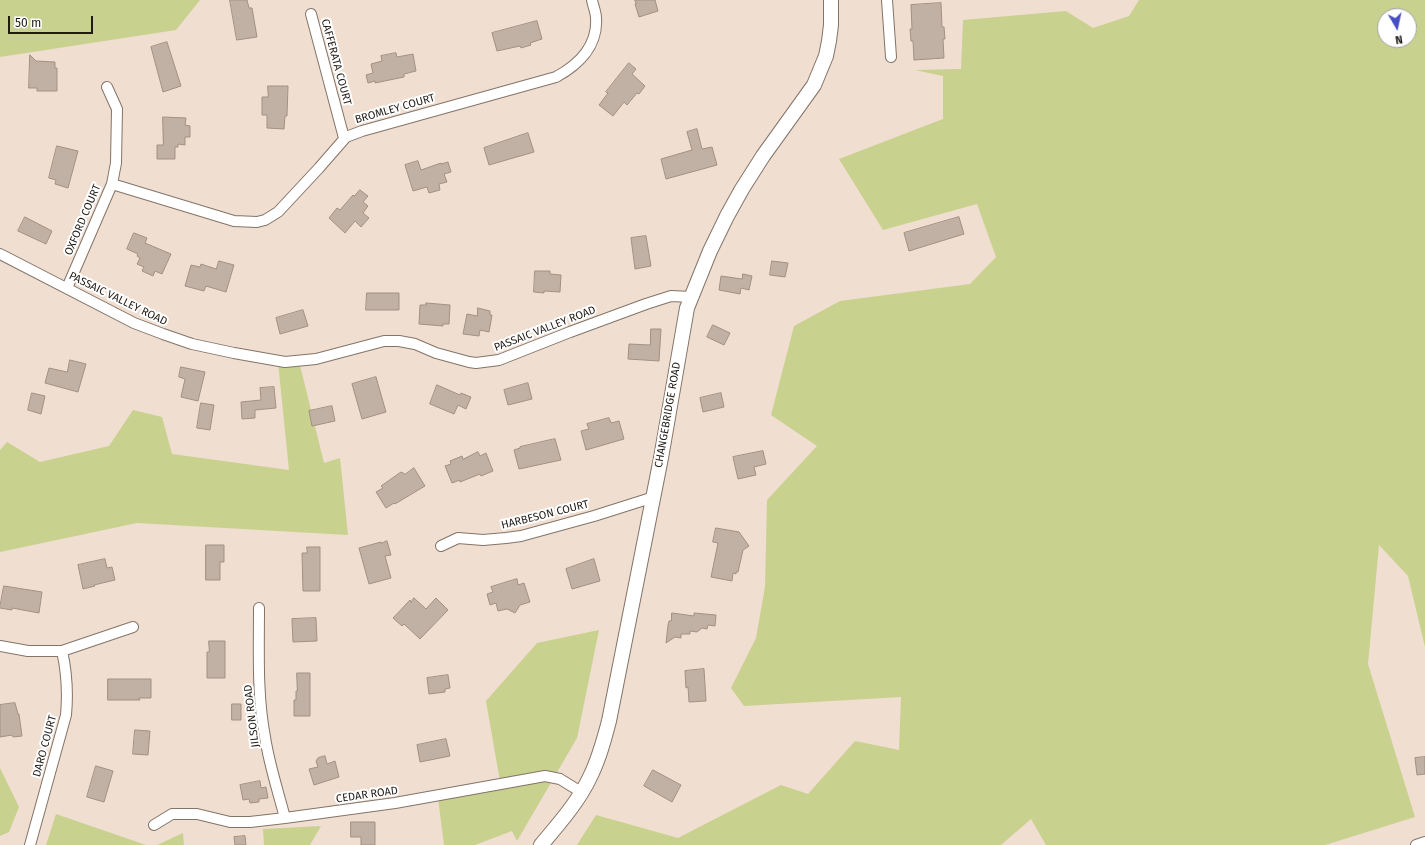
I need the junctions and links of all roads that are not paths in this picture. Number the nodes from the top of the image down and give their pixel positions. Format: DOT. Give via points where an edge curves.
graph roads {
  1 [pos="592,0"];
  2 [pos="832,0"];
  3 [pos="887,0"];
  4 [pos="311,14"];
  5 [pos="891,57"];
  6 [pos="107,87"];
  7 [pos="344,138"];
  8 [pos="112,184"];
  9 [pos="0,254"];
  10 [pos="67,288"];
  11 [pos="691,297"];
  12 [pos="654,497"];
  13 [pos="441,546"];
  14 [pos="259,608"];
  15 [pos="133,627"];
  16 [pos="0,646"];
  17 [pos="62,651"];
  18 [pos="581,792"];
  19 [pos="285,818"];
  20 [pos="154,825"];
  21 [pos="1425,842"];
  22 [pos="30,845"];
  23 [pos="541,845"];
  24 [pos="1416,845"];
  1 -- 7 [label="street, BROMLEY COURT" via="596,17 593,40 569,70 556,77"];
  2 -- 11 [label="main road, CHANGEBRIDGE ROAD" via="826,56 814,84 763,156 726,216"];
  3 -- 5 [label="street"];
  4 -- 7 [label="street, CAFFERATA COURT"];
  6 -- 8 [label="street, OXFORD COURT" via="117,109 116,163"];
  7 -- 8 [label="street, BROMLEY COURT" via="278,212 258,222 234,221"];
  8 -- 10 [label="street, OXFORD COURT"];
  9 -- 10 [label="street, PASSAIC VALLEY ROAD"];
  10 -- 11 [label="street, PASSAIC VALLEY ROAD" via="134,323 192,344 285,362 316,359 384,341 399,341 476,364 499,360 671,296"];
  11 -- 12 [label="main road, CHANGEBRIDGE ROAD"];
  12 -- 13 [label="street, HARBESON COURT" via="521,536 483,540 458,538"];
  12 -- 18 [label="main road, CHANGEBRIDGE ROAD" via="609,721 601,751"];
  14 -- 19 [label="street, JILSON ROAD" via="260,708"];
  15 -- 17 [label="street"];
  16 -- 17 [label="street" via="28,651"];
  17 -- 22 [label="street, DARO COURT" via="67,673 66,715"];
  18 -- 19 [label="street, CEDAR ROAD" via="560,779 545,776 395,803"];
  18 -- 23 [label="main road, CHANGEBRIDGE ROAD"];
  19 -- 20 [label="street, CEDAR ROAD" via="230,822 197,814 172,814"];
  21 -- 24 [label="street"];
}
